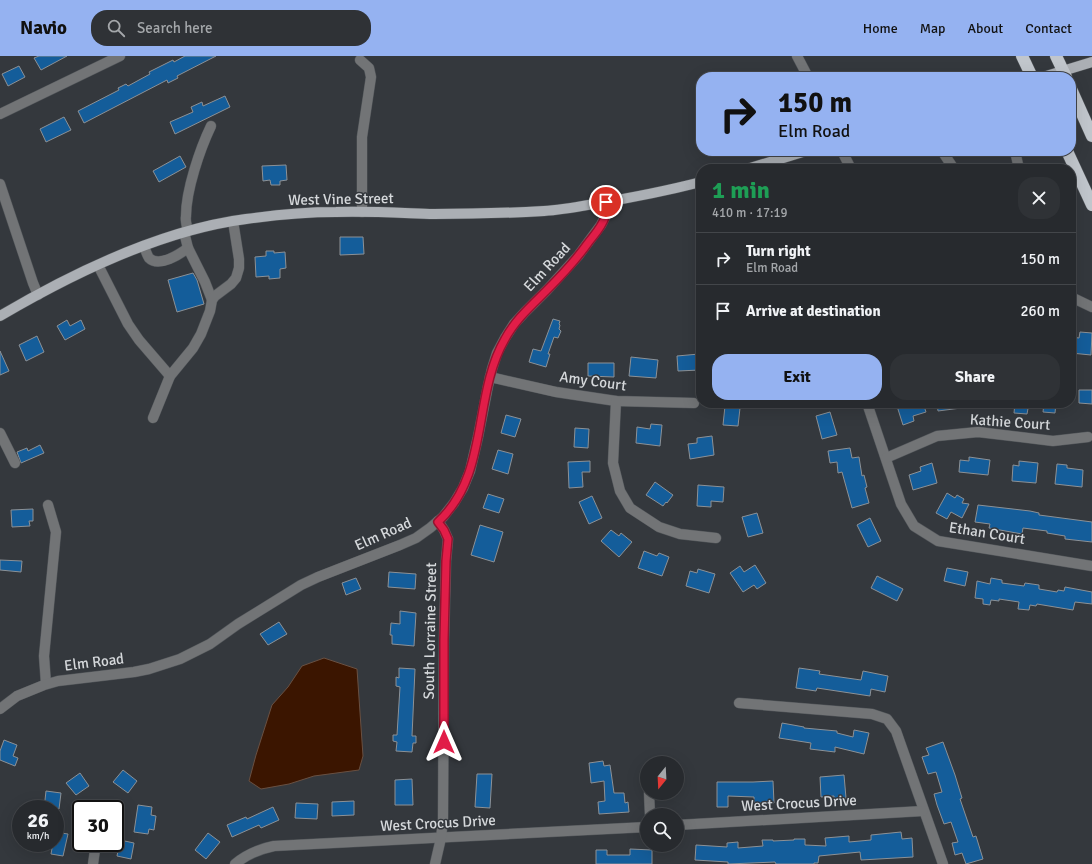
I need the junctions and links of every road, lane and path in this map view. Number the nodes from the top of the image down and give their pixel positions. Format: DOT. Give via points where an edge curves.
graph roads {
  1 [pos="120,56"];
  2 [pos="797,56"];
  3 [pos="1022,56"];
  4 [pos="1056,56"];
  5 [pos="360,60"];
  6 [pos="1092,62"];
  7 [pos="805,72"];
  8 [pos="1030,72"];
  9 [pos="1063,72"];
  10 [pos="1069,72"];
  11 [pos="1076,100"];
  12 [pos="0,114"];
  13 [pos="211,126"];
  14 [pos="1092,136"];
  15 [pos="789,156"];
  16 [pos="763,164"];
  17 [pos="1076,170"];
  18 [pos="696,183"];
  19 [pos="0,184"];
  20 [pos="606,202"];
  21 [pos="1092,205"];
  22 [pos="362,212"];
  23 [pos="233,221"];
  24 [pos="186,232"];
  25 [pos="144,246"];
  26 [pos="188,248"];
  27 [pos="98,265"];
  28 [pos="38,295"];
  29 [pos="1076,299"];
  30 [pos="212,300"];
  31 [pos="1092,307"];
  32 [pos="0,316"];
  33 [pos="170,376"];
  34 [pos="490,377"];
  35 [pos="616,401"];
  36 [pos="694,403"];
  37 [pos="869,408"];
  38 [pos="153,418"];
  39 [pos="0,433"];
  40 [pos="1088,437"];
  41 [pos="886,458"];
  42 [pos="15,463"];
  43 [pos="48,505"];
  44 [pos="438,522"];
  45 [pos="716,538"];
  46 [pos="1092,566"];
  47 [pos="46,684"];
  48 [pos="739,703"];
  49 [pos="2,704"];
  50 [pos="923,811"];
  51 [pos="684,825"];
  52 [pos="640,827"];
  53 [pos="441,838"];
  54 [pos="95,852"];
  55 [pos="93,864"];
  56 [pos="235,864"];
  57 [pos="436,864"];
  58 [pos="943,864"];
  1 -- 12 [label="street"];
  2 -- 7 [label="street"];
  3 -- 8 [label="highway"];
  4 -- 9 [label="highway"];
  5 -- 22 [label="street" via="369,68 371,76 362,137"];
  6 -- 10 [label="main road"];
  11 -- 14 [label="highway"];
  13 -- 24 [label="street" via="190,190 185,217"];
  15 -- 16 [label="main road"];
  17 -- 21 [label="highway"];
  18 -- 20 [label="main road, West Vine Street"];
  19 -- 28 [label="street"];
  20 -- 22 [label="main road, West Vine Street" via="530,211 436,214"];
  20 -- 34 [label="street, Elm Road" via="605,217 601,225 578,256 514,324 497,353"];
  22 -- 23 [label="main road, West Vine Street" via="300,213"];
  23 -- 24 [label="main road, West Vine Street"];
  23 -- 30 [label="street" via="239,268 231,284"];
  24 -- 25 [label="main road, West Vine Street"];
  24 -- 26 [label="street"];
  25 -- 26 [label="street" via="149,257 158,262 178,255"];
  25 -- 27 [label="main road, West Vine Street"];
  26 -- 30 [label="street"];
  27 -- 28 [label="main road, West Vine Street"];
  27 -- 33 [label="street" via="128,324"];
  28 -- 32 [label="main road, West Vine Street"];
  29 -- 31 [label="street"];
  30 -- 33 [label="street" via="201,334"];
  33 -- 38 [label="street"];
  34 -- 35 [label="street, Amy Court" via="556,392"];
  34 -- 44 [label="street, Elm Road" via="470,471 454,503"];
  35 -- 36 [label="street, Amy Court"];
  35 -- 45 [label="street" via="613,462 620,491 630,508 659,527 673,532"];
  37 -- 41 [label="street, Ethan Court"];
  39 -- 42 [label="street"];
  40 -- 41 [label="street, Kathie Court" via="1053,441 978,432 937,436"];
  41 -- 46 [label="street, Ethan Court" via="901,504 914,526 938,541"];
  43 -- 47 [label="street" via="56,532 44,656"];
  44 -- 47 [label="street, Elm Road" via="400,546 301,585 210,644 180,659 134,672"];
  44 -- 53 [label="street, South Lorraine Street" via="448,539"];
  47 -- 49 [label="street, Elm Road"];
  48 -- 50 [label="street" via="872,714 887,719 896,731"];
  50 -- 51 [label="street, West Crocus Drive"];
  50 -- 58 [label="street"];
  52 -- 53 [label="street, West Crocus Drive"];
  53 -- 56 [label="street, West Crocus Drive" via="274,846 250,853"];
  53 -- 57 [label="street, South Lorraine Street"];
  54 -- 55 [label="street"];
}
